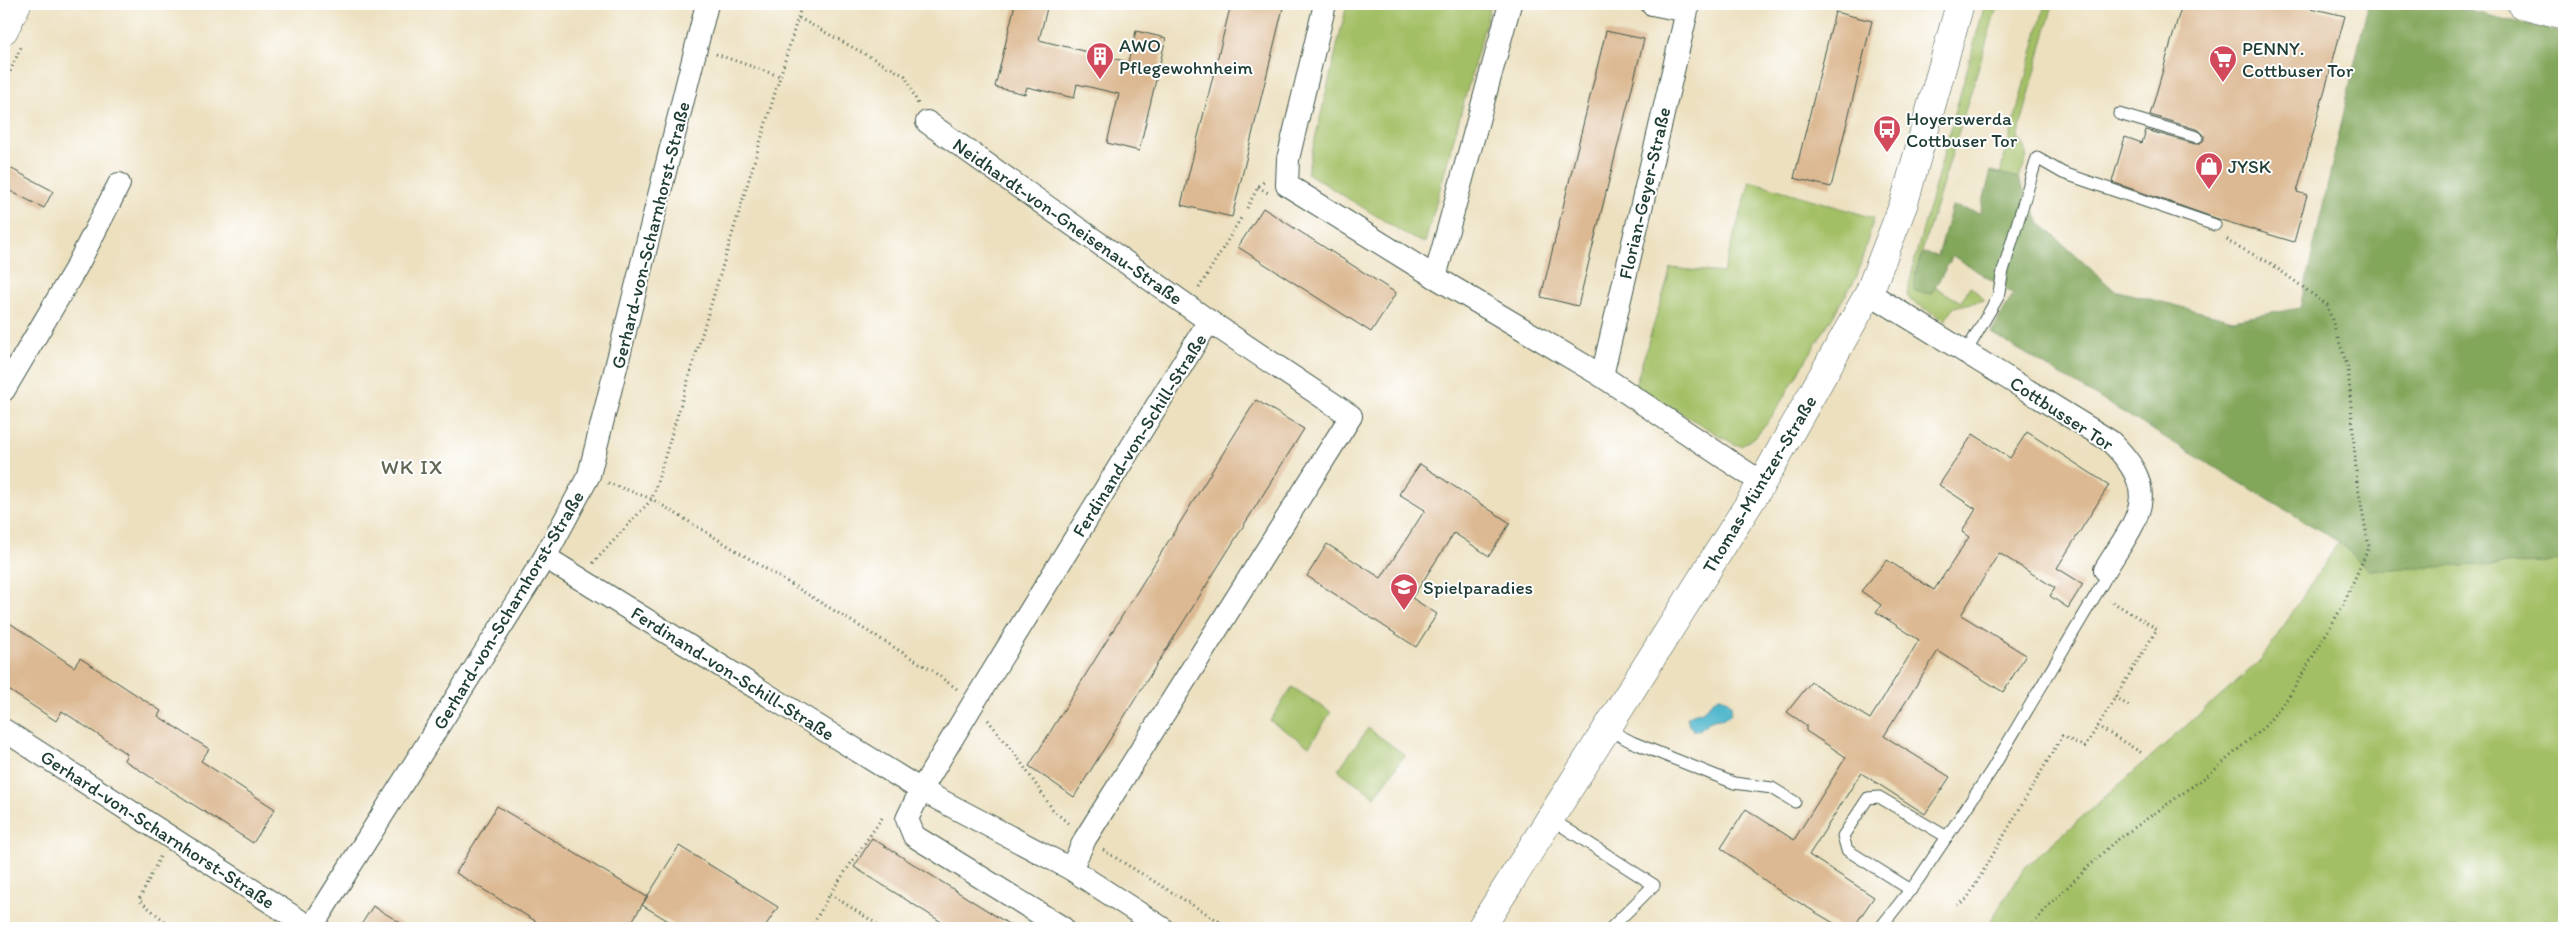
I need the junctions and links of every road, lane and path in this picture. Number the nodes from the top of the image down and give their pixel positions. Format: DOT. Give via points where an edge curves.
graph roads {
  1 [pos="17,4"];
  2 [pos="707,4"];
  3 [pos="802,4"];
  4 [pos="1325,4"];
  5 [pos="1510,4"];
  6 [pos="1652,4"];
  7 [pos="1960,4"];
  8 [pos="2521,4"];
  9 [pos="2564,15"];
  10 [pos="799,18"];
  11 [pos="4,30"];
  12 [pos="697,48"];
  13 [pos="779,76"];
  14 [pos="2120,114"];
  15 [pos="926,122"];
  16 [pos="2197,137"];
  17 [pos="119,184"];
  18 [pos="1258,187"];
  19 [pos="1274,197"];
  20 [pos="1240,218"];
  21 [pos="2215,225"];
  22 [pos="1435,277"];
  23 [pos="1869,294"];
  24 [pos="1189,306"];
  25 [pos="1209,321"];
  26 [pos="1966,352"];
  27 [pos="1602,376"];
  28 [pos="4,390"];
  29 [pos="589,475"];
  30 [pos="1762,483"];
  31 [pos="652,499"];
  32 [pos="545,557"];
  33 [pos="2105,570"];
  34 [pos="580,577"];
  35 [pos="2098,593"];
  36 [pos="2115,697"];
  37 [pos="974,702"];
  38 [pos="2129,706"];
  39 [pos="2097,726"];
  40 [pos="1607,729"];
  41 [pos="4,730"];
  42 [pos="2142,753"];
  43 [pos="921,790"];
  44 [pos="1794,802"];
  45 [pos="885,814"];
  46 [pos="1551,819"];
  47 [pos="171,836"];
  48 [pos="1947,837"];
  49 [pos="1085,839"];
  50 [pos="1071,869"];
  51 [pos="1911,890"];
  52 [pos="830,894"];
  53 [pos="1957,905"];
  54 [pos="172,928"];
  55 [pos="311,928"];
  56 [pos="811,928"];
  57 [pos="883,928"];
  58 [pos="1063,928"];
  59 [pos="1162,928"];
  60 [pos="1230,928"];
  61 [pos="1481,928"];
  62 [pos="1611,928"];
  63 [pos="1880,928"];
  64 [pos="2030,928"];
  1 -- 11 [label="street"];
  2 -- 12 [label="street, Gerhard-von-Scharnhorst-Straße"];
  3 -- 10 [label="path"];
  4 -- 22 [label="street" via="1288,159 1287,185"];
  5 -- 22 [label="street"];
  6 -- 27 [label="street, Florian-Geyer-Straße" via="1687,11"];
  7 -- 23 [label="street, Thomas-Müntzer-Straße" via="1904,203"];
  8 -- 9 [label="street"];
  10 -- 13 [label="path"];
  10 -- 15 [label="path" via="905,76"];
  12 -- 13 [label="path"];
  12 -- 29 [label="street, Gerhard-von-Scharnhorst-Straße"];
  13 -- 31 [label="path"];
  14 -- 16 [label="lane"];
  15 -- 24 [label="street, Neidhardt-von-Gneisenau-Straße"];
  17 -- 28 [label="street" via="77,266"];
  18 -- 19 [label="path"];
  20 -- 24 [label="path"];
  21 -- 26 [label="lane" via="2063,173 2037,158 1998,297"];
  21 -- 64 [label="path" via="2229,242 2270,263 2327,305 2348,368 2357,482 2369,547 2333,623 2290,695 2265,726 2211,772 2113,843"];
  22 -- 27 [label="street"];
  23 -- 26 [label="street, Cottbusser Tor"];
  23 -- 30 [label="street, Thomas-Müntzer-Straße"];
  24 -- 25 [label="street, Neidhardt-von-Gneisenau-Straße"];
  25 -- 37 [label="street, Ferdinand-von-Schill-Straße"];
  25 -- 49 [label="street, Ferdinand-von-Schill-Straße" via="1351,416"];
  26 -- 33 [label="street, Cottbusser Tor" via="2110,441 2124,455 2140,486 2142,503 2136,520"];
  27 -- 30 [label="street"];
  29 -- 31 [label="path"];
  29 -- 32 [label="street, Gerhard-von-Scharnhorst-Straße"];
  30 -- 40 [label="street, Thomas-Müntzer-Straße"];
  31 -- 34 [label="path"];
  31 -- 37 [label="path" via="931,670"];
  32 -- 34 [label="street, Ferdinand-von-Schill-Straße"];
  32 -- 55 [label="street, Gerhard-von-Scharnhorst-Straße"];
  33 -- 35 [label="lane" via="2104,582"];
  34 -- 43 [label="street, Ferdinand-von-Schill-Straße"];
  35 -- 36 [label="path" via="2157,629"];
  35 -- 48 [label="lane" via="1991,771"];
  36 -- 38 [label="path"];
  36 -- 39 [label="path"];
  37 -- 43 [label="street, Ferdinand-von-Schill-Straße"];
  37 -- 49 [label="path" via="1053,810"];
  39 -- 42 [label="path"];
  39 -- 53 [label="path" via="2085,747 2062,736 1967,900"];
  40 -- 44 [label="lane" via="1734,783 1772,788"];
  40 -- 46 [label="street, Thomas-Müntzer-Straße"];
  41 -- 47 [label="street, Gerhard-von-Scharnhorst-Straße"];
  43 -- 50 [label="street, Ferdinand-von-Schill-Straße"];
  43 -- 58 [label="street, Ferdinand-von-Schill-Straße" via="907,819 914,836"];
  45 -- 52 [label="path"];
  46 -- 61 [label="street, Thomas-Müntzer-Straße"];
  46 -- 62 [label="lane" via="1654,885"];
  47 -- 54 [label="path" via="139,900"];
  47 -- 55 [label="street, Gerhard-von-Scharnhorst-Straße"];
  48 -- 51 [label="lane"];
  48 -- 51 [label="lane" via="1879,797 1868,798 1843,836 1847,850"];
  49 -- 50 [label="street, Ferdinand-von-Schill-Straße"];
  49 -- 60 [label="path"];
  50 -- 59 [label="street, Ferdinand-von-Schill-Straße"];
  51 -- 63 [label="lane"];
  52 -- 56 [label="path"];
  52 -- 57 [label="path"];
}
